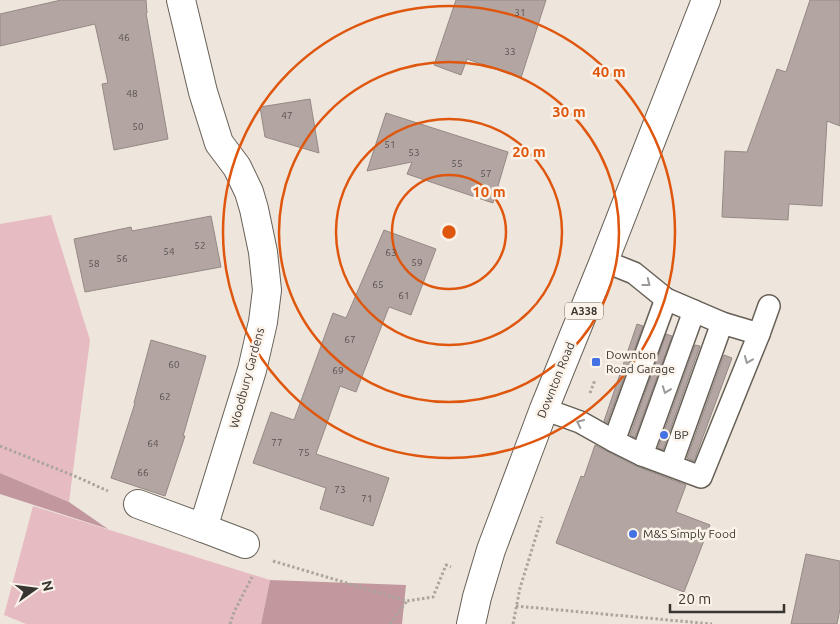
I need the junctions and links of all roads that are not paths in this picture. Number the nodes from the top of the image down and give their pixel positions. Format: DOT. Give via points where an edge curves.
graph roads {
  1 [pos="181,0"];
  2 [pos="706,0"];
  3 [pos="604,261"];
  4 [pos="666,299"];
  5 [pos="769,306"];
  6 [pos="694,312"];
  7 [pos="722,323"];
  8 [pos="759,334"];
  9 [pos="544,409"];
  10 [pos="614,442"];
  11 [pos="642,455"];
  12 [pos="672,465"];
  13 [pos="138,504"];
  14 [pos="203,528"];
  15 [pos="245,544"];
  16 [pos="471,624"];
  1 -- 14 [label="main road, Woodbury Gardens" via="219,143 237,167 249,192 263,252 267,290 252,370"];
  2 -- 3 [label="main road, Downton Road / A338"];
  3 -- 4 [label="lane, one-way" via="634,273"];
  3 -- 9 [label="main road, Downton Road / A338"];
  4 -- 6 [label="lane"];
  4 -- 10 [label="lane"];
  5 -- 8 [label="lane"];
  6 -- 7 [label="lane"];
  6 -- 11 [label="lane, one-way"];
  7 -- 8 [label="lane"];
  7 -- 12 [label="lane"];
  8 -- 12 [label="lane, one-way" via="701,477"];
  10 -- 9 [label="lane, one-way" via="580,422"];
  9 -- 16 [label="main road, Downton Road / A338" via="491,550"];
  10 -- 11 [label="lane"];
  11 -- 12 [label="lane"];
  13 -- 14 [label="main road"];
  14 -- 15 [label="main road"];
}
